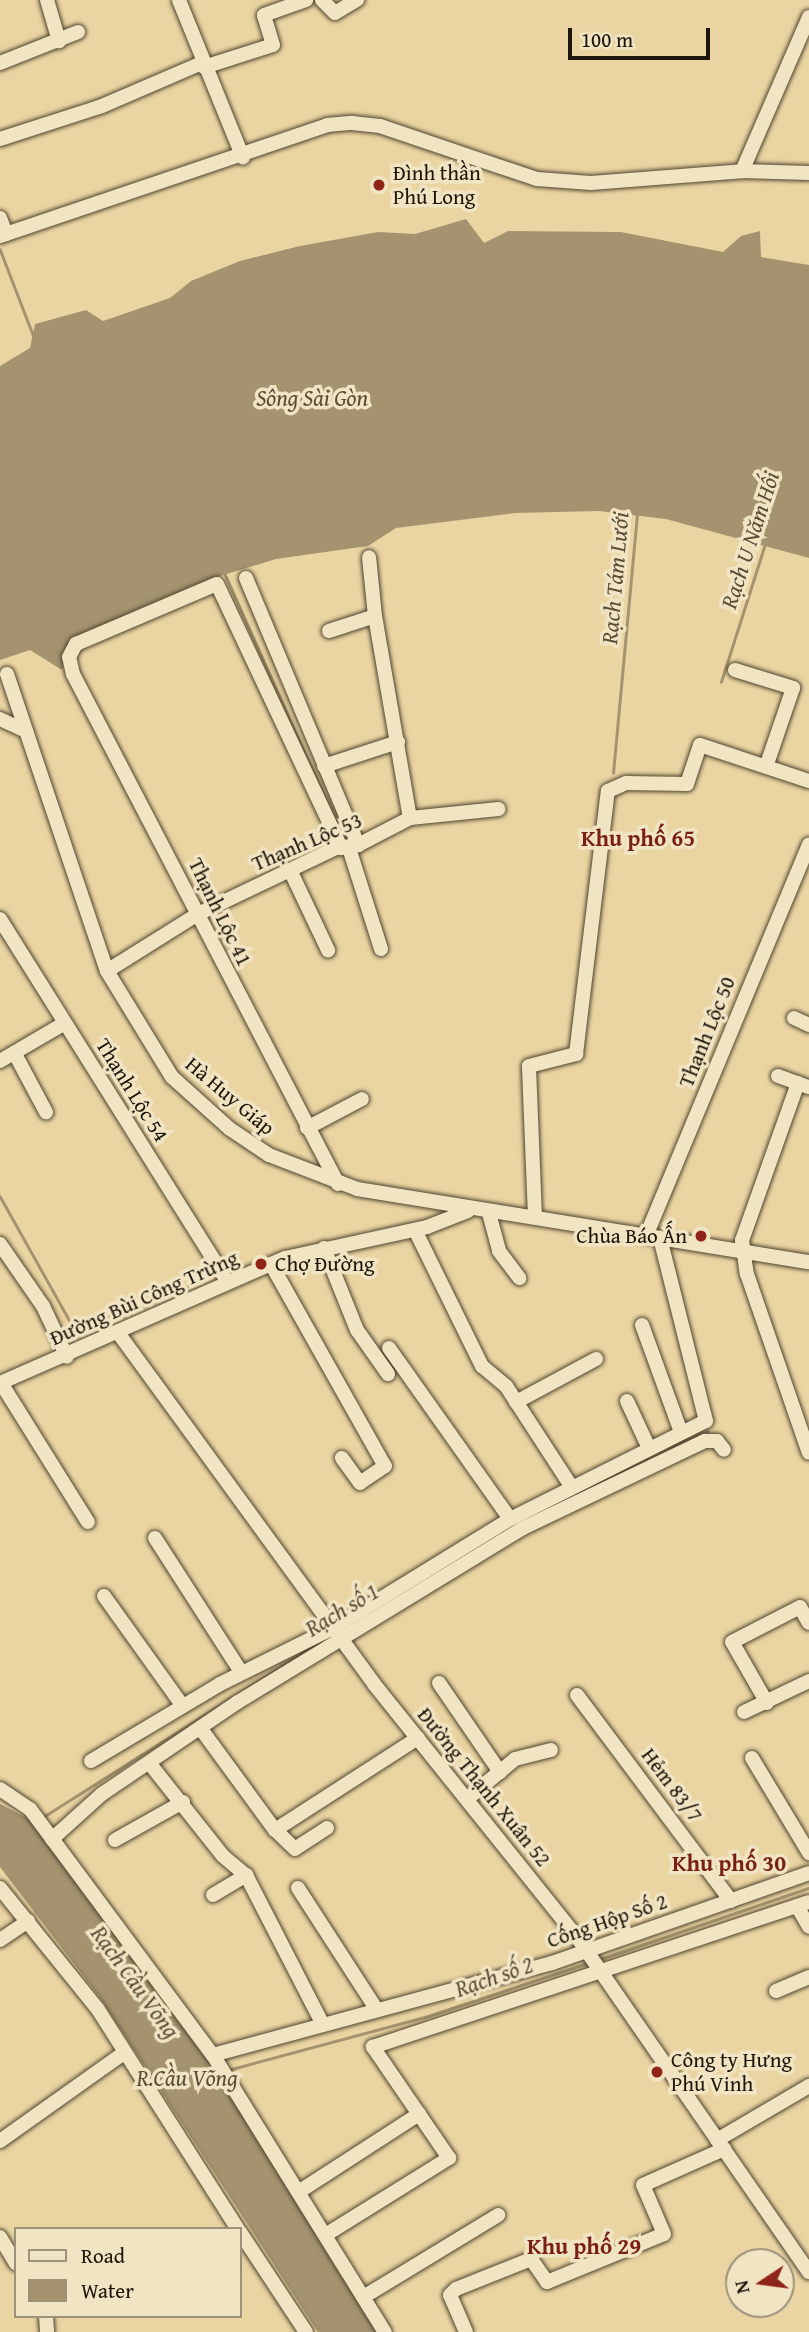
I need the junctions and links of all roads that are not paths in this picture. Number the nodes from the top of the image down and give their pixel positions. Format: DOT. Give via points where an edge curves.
graph roads {
  1 [pos="47,0"];
  2 [pos="179,0"];
  3 [pos="306,0"];
  4 [pos="322,0"];
  5 [pos="357,0"];
  6 [pos="809,17"];
  7 [pos="78,32"];
  8 [pos="59,41"];
  9 [pos="0,63"];
  10 [pos="203,65"];
  11 [pos="0,139"];
  12 [pos="243,158"];
  13 [pos="741,171"];
  14 [pos="809,173"];
  15 [pos="0,218"];
  16 [pos="3,235"];
  17 [pos="369,557"];
  18 [pos="246,578"];
  19 [pos="375,615"];
  20 [pos="329,631"];
  21 [pos="275,657"];
  22 [pos="257,667"];
  23 [pos="735,670"];
  24 [pos="7,674"];
  25 [pos="0,719"];
  26 [pos="26,731"];
  27 [pos="398,742"];
  28 [pos="324,766"];
  29 [pos="766,767"];
  30 [pos="809,781"];
  31 [pos="499,809"];
  32 [pos="410,818"];
  33 [pos="809,845"];
  34 [pos="349,847"];
  35 [pos="290,870"];
  36 [pos="196,917"];
  37 [pos="0,919"];
  38 [pos="381,949"];
  39 [pos="328,950"];
  40 [pos="107,971"];
  41 [pos="794,1018"];
  42 [pos="65,1023"];
  43 [pos="809,1025"];
  44 [pos="15,1054"];
  45 [pos="0,1061"];
  46 [pos="778,1076"];
  47 [pos="804,1085"];
  48 [pos="362,1100"];
  49 [pos="46,1112"];
  50 [pos="307,1128"];
  51 [pos="338,1184"];
  52 [pos="468,1211"];
  53 [pos="489,1213"];
  54 [pos="535,1217"];
  55 [pos="415,1230"];
  56 [pos="653,1237"];
  57 [pos="0,1244"];
  58 [pos="809,1246"];
  59 [pos="324,1248"];
  60 [pos="743,1250"];
  61 [pos="806,1261"];
  62 [pos="271,1264"];
  63 [pos="519,1278"];
  64 [pos="228,1282"];
  65 [pos="642,1325"];
  66 [pos="119,1334"];
  67 [pos="389,1348"];
  68 [pos="67,1357"];
  69 [pos="596,1359"];
  70 [pos="388,1374"];
  71 [pos="0,1383"];
  72 [pos="627,1401"];
  73 [pos="516,1402"];
  74 [pos="681,1432"];
  75 [pos="648,1446"];
  76 [pos="808,1447"];
  77 [pos="724,1450"];
  78 [pos="342,1458"];
  79 [pos="571,1486"];
  80 [pos="510,1519"];
  81 [pos="88,1522"];
  82 [pos="155,1538"];
  83 [pos="104,1596"];
  84 [pos="809,1623"];
  85 [pos="337,1633"];
  86 [pos="241,1672"];
  87 [pos="809,1681"];
  88 [pos="439,1683"];
  89 [pos="577,1695"];
  90 [pos="767,1703"];
  91 [pos="182,1705"];
  92 [pos="744,1712"];
  93 [pos="201,1728"];
  94 [pos="418,1738"];
  95 [pos="551,1750"];
  96 [pos="752,1758"];
  97 [pos="91,1761"];
  98 [pos="150,1764"];
  99 [pos="500,1772"];
  100 [pos="0,1789"];
  101 [pos="467,1799"];
  102 [pos="183,1802"];
  103 [pos="327,1828"];
  104 [pos="275,1830"];
  105 [pos="52,1839"];
  106 [pos="115,1840"];
  107 [pos="809,1853"];
  108 [pos="809,1873"];
  109 [pos="246,1875"];
  110 [pos="0,1888"];
  111 [pos="298,1888"];
  112 [pos="213,1895"];
  113 [pos="731,1901"];
  114 [pos="803,1904"];
  115 [pos="28,1922"];
  116 [pos="809,1927"];
  117 [pos="0,1940"];
  118 [pos="586,1949"];
  119 [pos="601,1971"];
  120 [pos="809,1978"];
  121 [pos="776,1991"];
  122 [pos="377,2010"];
  123 [pos="322,2023"];
  124 [pos="121,2055"];
  125 [pos="220,2066"];
  126 [pos="809,2086"];
  127 [pos="419,2114"];
  128 [pos="0,2141"];
  129 [pos="720,2145"];
  130 [pos="300,2190"];
  131 [pos="498,2215"];
  132 [pos="237,2227"];
  133 [pos="327,2234"];
  134 [pos="242,2235"];
  135 [pos="0,2237"];
  136 [pos="14,2261"];
  137 [pos="809,2272"];
  138 [pos="365,2296"];
  139 [pos="306,2332"];
  140 [pos="385,2332"];
  141 [pos="466,2332"];
  1 -- 8 [label="street"];
  2 -- 10 [label="street"];
  3 -- 10 [label="street" via="264,15 273,45"];
  4 -- 5 [label="street" via="335,13"];
  6 -- 13 [label="street"];
  7 -- 8 [label="street"];
  8 -- 9 [label="street"];
  10 -- 11 [label="street" via="102,106"];
  10 -- 12 [label="street"];
  12 -- 13 [label="street" via="327,125 352,123 380,126 537,179 591,183"];
  12 -- 16 [label="street"];
  13 -- 14 [label="street"];
  15 -- 16 [label="street"];
  17 -- 19 [label="street"];
  18 -- 21 [label="street"];
  19 -- 20 [label="street"];
  19 -- 27 [label="street"];
  21 -- 22 [label="street"];
  21 -- 28 [label="street"];
  22 -- 34 [label="street"];
  22 -- 36 [label="street, Thạnh Lộc 41" via="217,584 76,644 69,657"];
  23 -- 29 [label="street" via="793,688"];
  24 -- 26 [label="street, Hà Huy Giáp"];
  25 -- 26 [label="street"];
  26 -- 40 [label="street, Hà Huy Giáp"];
  27 -- 28 [label="street"];
  27 -- 32 [label="street"];
  28 -- 34 [label="street"];
  29 -- 30 [label="street"];
  29 -- 54 [label="street" via="700,745 687,784 626,783 608,792 576,1054 529,1066"];
  31 -- 32 [label="street, Thạnh Lộc 53"];
  32 -- 34 [label="street, Thạnh Lộc 53"];
  33 -- 56 [label="street, Thạnh Lộc 50"];
  34 -- 35 [label="street, Thạnh Lộc 53"];
  34 -- 38 [label="street"];
  35 -- 36 [label="street, Thạnh Lộc 53"];
  35 -- 39 [label="street"];
  36 -- 40 [label="street, Thạnh Lộc 53"];
  36 -- 50 [label="street, Thạnh Lộc 41"];
  37 -- 42 [label="street, Thạnh Lộc 54"];
  40 -- 51 [label="street, Hà Huy Giáp" via="147,1043 199,1102 269,1155"];
  41 -- 43 [label="street"];
  42 -- 44 [label="street"];
  42 -- 64 [label="street, Thạnh Lộc 54"];
  44 -- 45 [label="street"];
  44 -- 49 [label="street"];
  46 -- 47 [label="street"];
  47 -- 60 [label="street"];
  48 -- 50 [label="street"];
  50 -- 51 [label="street, Thạnh Lộc 41"];
  51 -- 52 [label="street, Hà Huy Giáp"];
  52 -- 53 [label="street, Hà Huy Giáp"];
  52 -- 55 [label="street, Đường Bùi Công Trừng"];
  53 -- 54 [label="street, Hà Huy Giáp"];
  53 -- 63 [label="street" via="499,1251"];
  54 -- 56 [label="street, Hà Huy Giáp"];
  55 -- 59 [label="street, Đường Bùi Công Trừng"];
  55 -- 73 [label="street" via="482,1366"];
  56 -- 60 [label="street, Hà Huy Giáp"];
  56 -- 74 [label="street" via="708,1417"];
  57 -- 68 [label="street" via="43,1306"];
  58 -- 61 [label="street"];
  59 -- 62 [label="street, Đường Bùi Công Trừng"];
  59 -- 70 [label="street" via="357,1330"];
  60 -- 61 [label="street, Hà Huy Giáp"];
  60 -- 76 [label="street"];
  62 -- 64 [label="street, Đường Bùi Công Trừng"];
  62 -- 78 [label="street" via="385,1466 360,1483"];
  64 -- 66 [label="street, Đường Bùi Công Trừng"];
  65 -- 74 [label="street"];
  66 -- 68 [label="street, Đường Bùi Công Trừng"];
  66 -- 85 [label="street, Đường Thạnh Xuân 52"];
  67 -- 80 [label="street"];
  68 -- 71 [label="street, Đường Bùi Công Trừng"];
  69 -- 73 [label="street"];
  71 -- 81 [label="street"];
  72 -- 75 [label="street"];
  73 -- 79 [label="street"];
  74 -- 75 [label="street"];
  75 -- 79 [label="street"];
  77 -- 85 [label="street" via="712,1440 669,1456 521,1529"];
  79 -- 80 [label="street"];
  80 -- 85 [label="street"];
  82 -- 86 [label="street"];
  83 -- 91 [label="street"];
  84 -- 90 [label="street" via="800,1607 732,1642"];
  85 -- 86 [label="street"];
  85 -- 93 [label="street"];
  85 -- 94 [label="street, Đường Thạnh Xuân 52"];
  86 -- 91 [label="street"];
  87 -- 90 [label="street"];
  88 -- 99 [label="street"];
  89 -- 113 [label="street, Hẻm 83/7"];
  90 -- 92 [label="street"];
  91 -- 97 [label="street"];
  93 -- 98 [label="street"];
  93 -- 104 [label="street"];
  94 -- 101 [label="street, Đường Thạnh Xuân 52"];
  94 -- 104 [label="street"];
  95 -- 99 [label="street" via="515,1759"];
  96 -- 107 [label="street"];
  98 -- 102 [label="street"];
  98 -- 105 [label="street" via="102,1794"];
  99 -- 101 [label="street"];
  100 -- 105 [label="street" via="38,1820"];
  101 -- 118 [label="street, Đường Thạnh Xuân 52"];
  102 -- 106 [label="street"];
  102 -- 109 [label="street" via="223,1856"];
  103 -- 104 [label="street" via="296,1849"];
  105 -- 125 [label="street"];
  108 -- 113 [label="street, Cống Hộp Số 2"];
  109 -- 112 [label="street"];
  109 -- 123 [label="street"];
  110 -- 115 [label="street"];
  111 -- 122 [label="street"];
  113 -- 118 [label="street, Cống Hộp Số 2"];
  114 -- 116 [label="street"];
  114 -- 119 [label="street"];
  115 -- 117 [label="street"];
  115 -- 124 [label="street" via="97,2008"];
  118 -- 119 [label="street, Đường Thạnh Xuân 52"];
  118 -- 122 [label="street, Cống Hộp Số 2"];
  119 -- 127 [label="street" via="373,2047"];
  119 -- 129 [label="street, Đường Thạnh Xuân 52"];
  120 -- 121 [label="street"];
  122 -- 123 [label="street, Cống Hộp Số 2"];
  123 -- 125 [label="street, Cống Hộp Số 2"];
  124 -- 128 [label="street"];
  124 -- 132 [label="street"];
  125 -- 130 [label="street"];
  126 -- 129 [label="street"];
  127 -- 130 [label="street"];
  127 -- 133 [label="street" via="449,2158"];
  129 -- 137 [label="street, Đường Thạnh Xuân 52"];
  129 -- 141 [label="street" via="643,2185 664,2234 547,2282 531,2259 456,2289 450,2295"];
  130 -- 133 [label="street"];
  131 -- 138 [label="street"];
  133 -- 138 [label="street"];
  134 -- 139 [label="street"];
  135 -- 136 [label="street"];
  138 -- 140 [label="street"];
}
